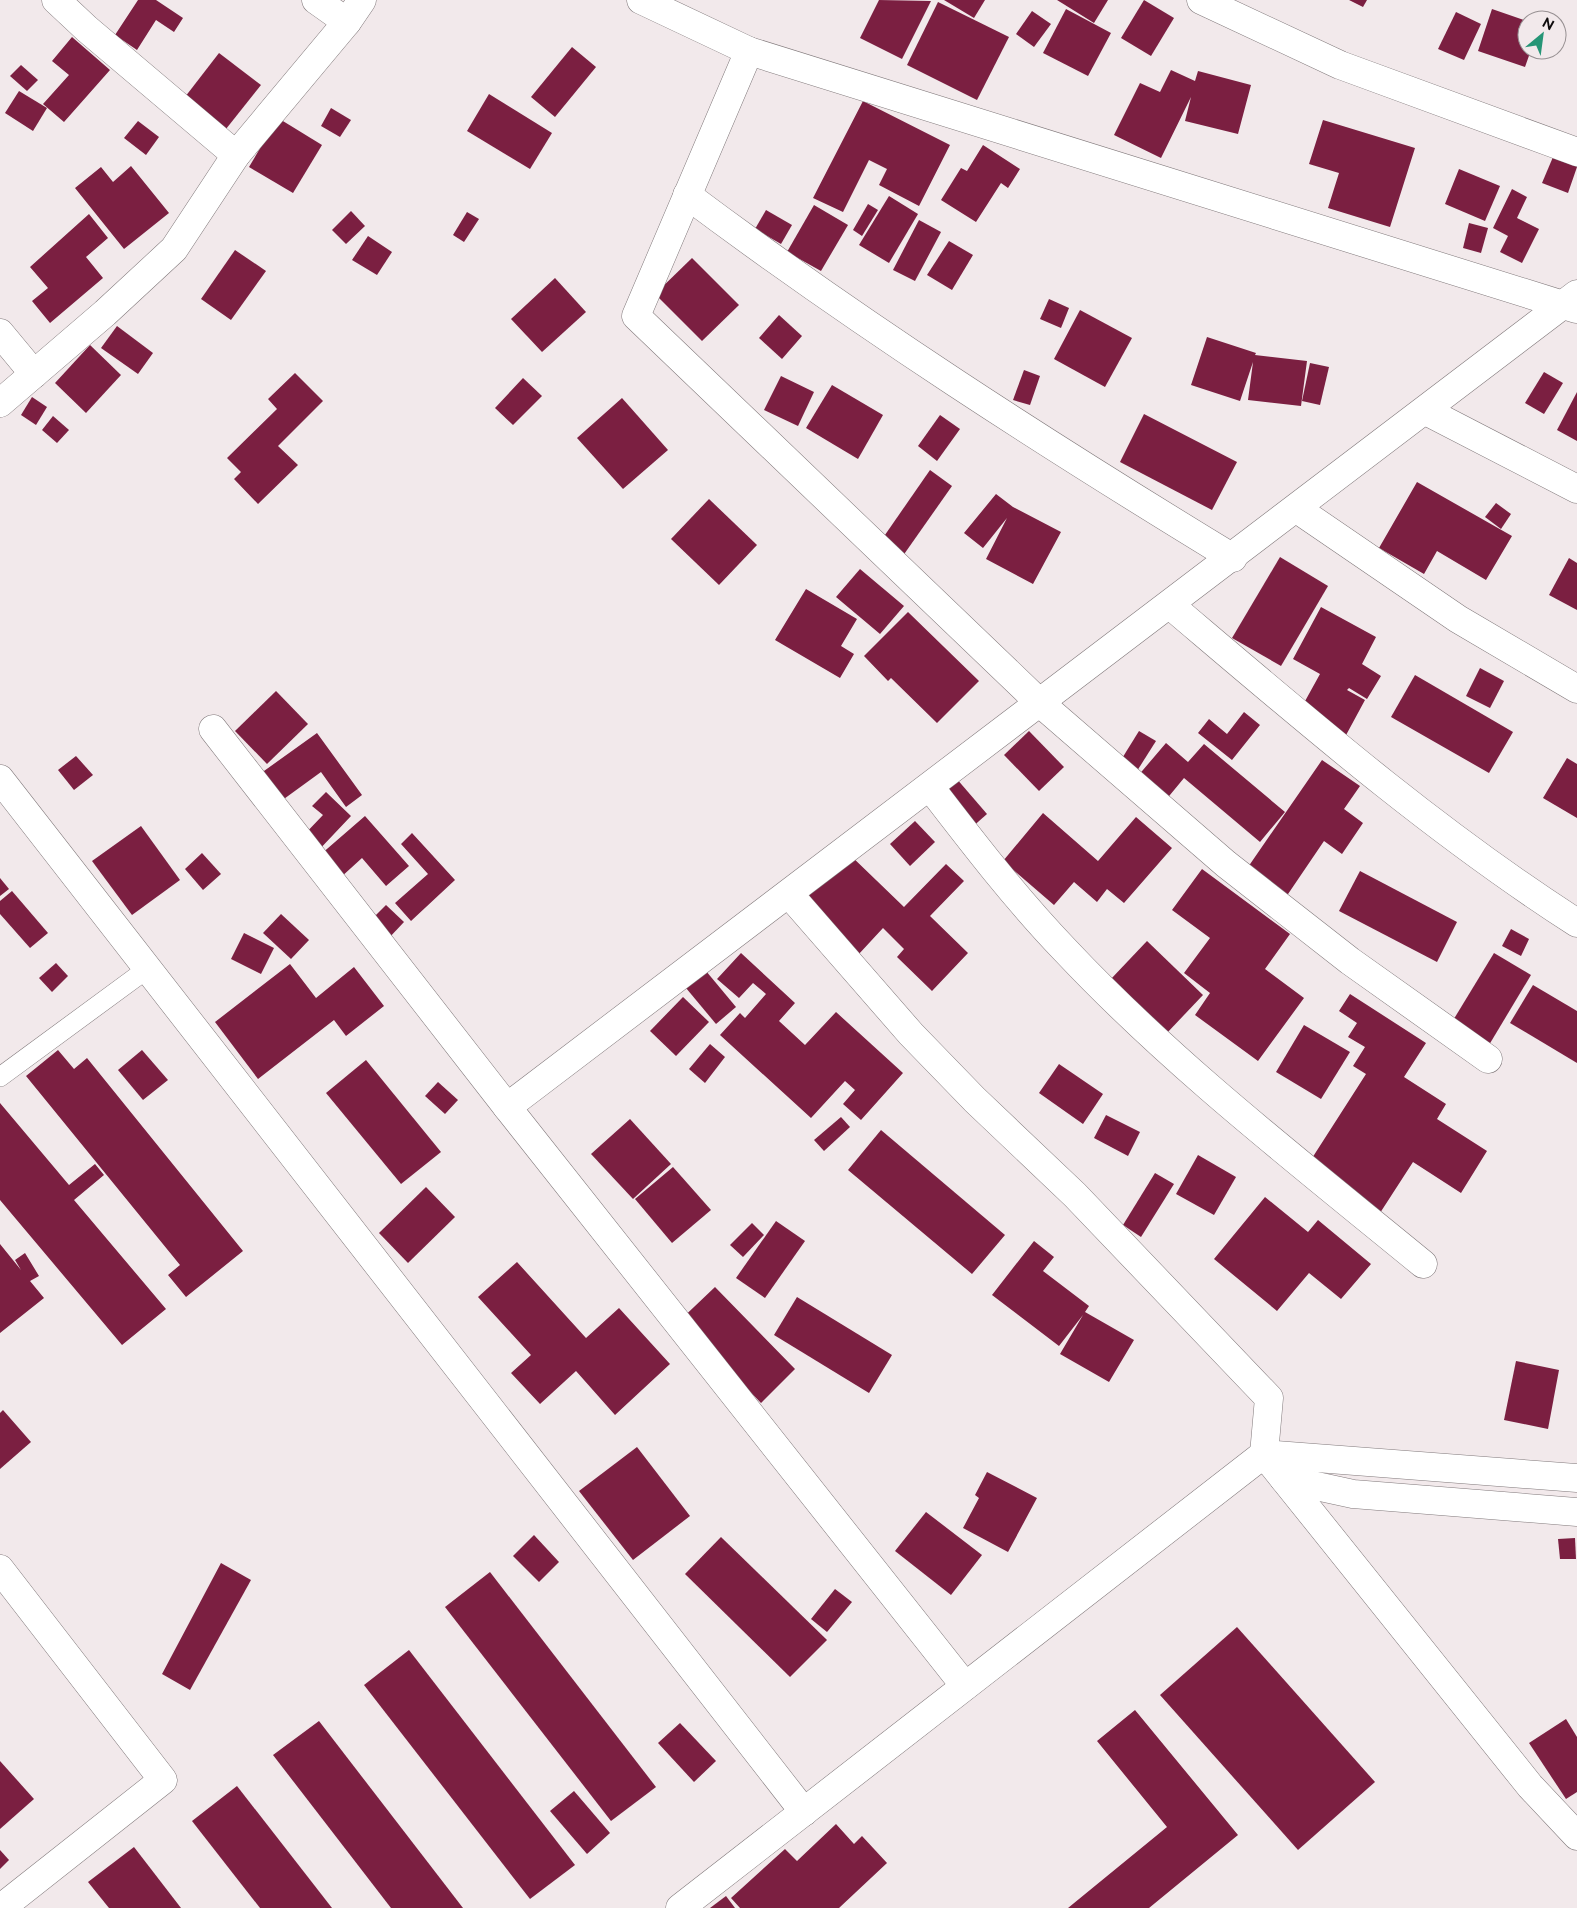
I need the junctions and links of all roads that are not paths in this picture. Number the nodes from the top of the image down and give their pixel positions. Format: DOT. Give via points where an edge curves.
graph roads {
  1 [pos="56,0"];
  2 [pos="316,0"];
  3 [pos="362,0"];
  4 [pos="641,0"];
  5 [pos="1201,0"];
  6 [pos="347,22"];
  7 [pos="749,52"];
  8 [pos="1577,152"];
  9 [pos="236,155"];
  10 [pos="687,195"];
  11 [pos="1572,303"];
  12 [pos="0,333"];
  13 [pos="34,374"];
  14 [pos="0,403"];
  15 [pos="1426,411"];
  16 [pos="1577,489"];
  17 [pos="1297,509"];
  18 [pos="1233,558"];
  19 [pos="1170,605"];
  20 [pos="1577,689"];
  21 [pos="1040,703"];
  22 [pos="213,729"];
  23 [pos="0,779"];
  24 [pos="930,787"];
  25 [pos="789,894"];
  26 [pos="1577,923"];
  27 [pos="147,968"];
  28 [pos="1488,1059"];
  29 [pos="0,1077"];
  30 [pos="507,1108"];
  31 [pos="1423,1264"];
  32 [pos="1264,1454"];
  33 [pos="1577,1478"];
  34 [pos="1284,1479"];
  35 [pos="1577,1512"];
  36 [pos="0,1568"];
  37 [pos="965,1686"];
  38 [pos="804,1812"];
  39 [pos="1577,1836"];
  40 [pos="1,1908"];
  41 [pos="680,1908"];
  1 -- 9 [label="street"];
  2 -- 6 [label="street"];
  3 -- 6 [label="street"];
  4 -- 7 [label="street"];
  5 -- 8 [label="street" via="1340,65"];
  6 -- 9 [label="street"];
  7 -- 10 [label="street"];
  7 -- 11 [label="street"];
  9 -- 13 [label="street" via="174,249"];
  10 -- 18 [label="street" via="778,263 930,366 1068,457"];
  10 -- 21 [label="street" via="636,316"];
  11 -- 15 [label="street"];
  12 -- 13 [label="street"];
  13 -- 14 [label="street"];
  15 -- 16 [label="street"];
  15 -- 17 [label="street"];
  17 -- 18 [label="street"];
  17 -- 20 [label="street" via="1458,619"];
  18 -- 19 [label="street"];
  19 -- 21 [label="street"];
  19 -- 26 [label="street" via="1298,714 1439,826"];
  21 -- 24 [label="street"];
  21 -- 28 [label="street" via="1226,864 1350,961"];
  22 -- 30 [label="street"];
  23 -- 27 [label="street"];
  24 -- 25 [label="street"];
  24 -- 31 [label="street" via="984,857 1064,950 1154,1039"];
  25 -- 30 [label="street"];
  25 -- 32 [label="street" via="911,1034 1076,1195 1269,1398"];
  27 -- 29 [label="lane"];
  27 -- 38 [label="street"];
  30 -- 37 [label="street"];
  32 -- 33 [label="street"];
  32 -- 34 [label="street"];
  32 -- 37 [label="street"];
  34 -- 35 [label="street" via="1353,1494"];
  34 -- 39 [label="street" via="1530,1786"];
  36 -- 40 [label="street" via="164,1780"];
  37 -- 38 [label="street"];
  38 -- 41 [label="street"];
}
